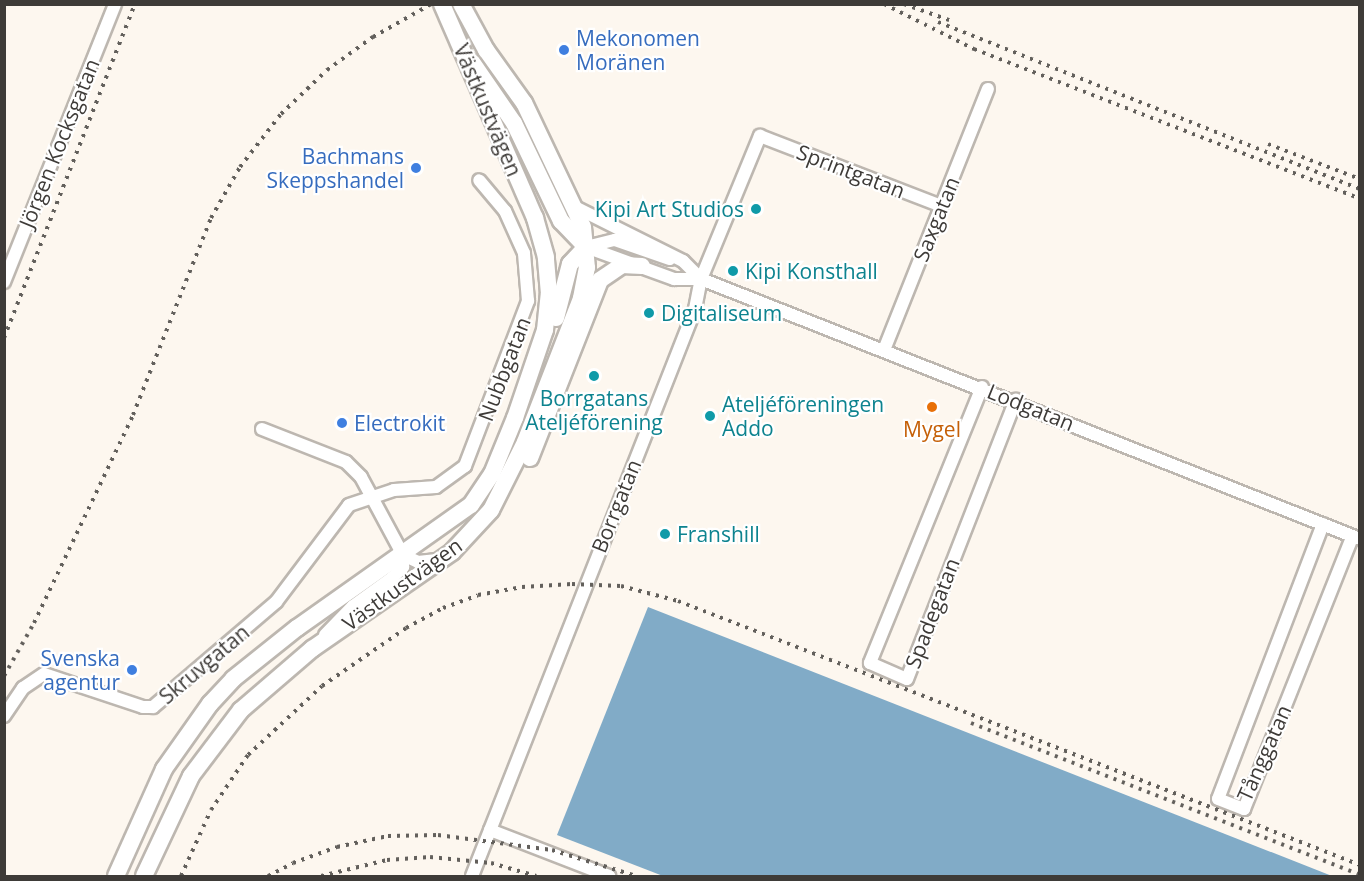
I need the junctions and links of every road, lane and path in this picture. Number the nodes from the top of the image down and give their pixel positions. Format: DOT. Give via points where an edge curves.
graph roads {
  1 [pos="115,4"];
  2 [pos="442,4"];
  3 [pos="461,4"];
  4 [pos="459,40"];
  5 [pos="988,89"];
  6 [pos="760,136"];
  7 [pos="479,180"];
  8 [pos="574,206"];
  9 [pos="941,206"];
  10 [pos="586,247"];
  11 [pos="683,261"];
  12 [pos="642,267"];
  13 [pos="701,279"];
  14 [pos="4,282"];
  15 [pos="884,350"];
  16 [pos="982,387"];
  17 [pos="525,390"];
  18 [pos="1016,400"];
  19 [pos="262,429"];
  20 [pos="370,497"];
  21 [pos="1323,524"];
  22 [pos="476,528"];
  23 [pos="1356,538"];
  24 [pos="403,555"];
  25 [pos="437,560"];
  26 [pos="312,649"];
  27 [pos="4,716"];
  28 [pos="490,830"];
  29 [pos="116,876"];
  30 [pos="144,876"];
  31 [pos="472,876"];
  32 [pos="609,876"];
  1 -- 14 [label="street, Jörgen Kocksgatan"];
  2 -- 4 [label="main road, Västkustvägen"];
  3 -- 8 [label="main road, Västkustvägen" via="472,29 524,103"];
  4 -- 10 [label="main road" via="514,123 561,221"];
  4 -- 17 [label="main road, Västkustvägen" via="468,70 535,219 546,258 548,312"];
  5 -- 9 [label="street, Saxgatan"];
  6 -- 9 [label="street, Sprintgatan"];
  6 -- 13 [label="street, Borrgatan"];
  7 -- 20 [label="street, Nubbgatan" via="505,211 524,253 528,288 522,326 465,466 436,487"];
  8 -- 10 [label="main road, Västkustvägen"];
  8 -- 11 [label="street, Lodgatan"];
  9 -- 15 [label="street, Saxgatan"];
  10 -- 11 [label="street, Lodgatan" via="615,240"];
  10 -- 12 [label="street, Lodgatan"];
  10 -- 17 [label="main road, Västkustvägen" via="570,264 555,320"];
  10 -- 22 [label="main road, Västkustvägen" via="586,279 568,332 509,479"];
  11 -- 13 [label="street, Lodgatan"];
  12 -- 13 [label="street, Lodgatan" via="674,279"];
  12 -- 22 [label="main road" via="622,265 600,280 532,455 506,498"];
  13 -- 15 [label="street, Lodgatan"];
  13 -- 28 [label="street, Borrgatan" via="695,309"];
  15 -- 16 [label="street, Lodgatan"];
  16 -- 18 [label="street, Lodgatan"];
  16 -- 18 [label="street, Spadegatan" via="870,663 907,679"];
  17 -- 24 [label="main road, Västkustvägen" via="482,492 454,519"];
  18 -- 21 [label="street, Lodgatan"];
  19 -- 20 [label="street" via="346,462 361,477"];
  20 -- 24 [label="street"];
  20 -- 27 [label="street, Skruvgatan" via="349,505 299,575 256,621 153,707 143,708 44,674 23,688"];
  21 -- 23 [label="street, Lodgatan"];
  21 -- 23 [label="street, Tånggatan" via="1218,799 1244,809"];
  22 -- 25 [label="main road, Västkustvägen" via="452,552"];
  24 -- 25 [label="street" via="418,562"];
  24 -- 26 [label="street" via="403,567 353,606"];
  24 -- 29 [label="main road, Västkustvägen" via="265,652 210,704 164,769"];
  25 -- 26 [label="main road, Västkustvägen"];
  26 -- 30 [label="main road, Västkustvägen" via="241,710 210,747 173,809"];
  28 -- 31 [label="street, Borrgatan"];
  28 -- 32 [label="street"];
}
